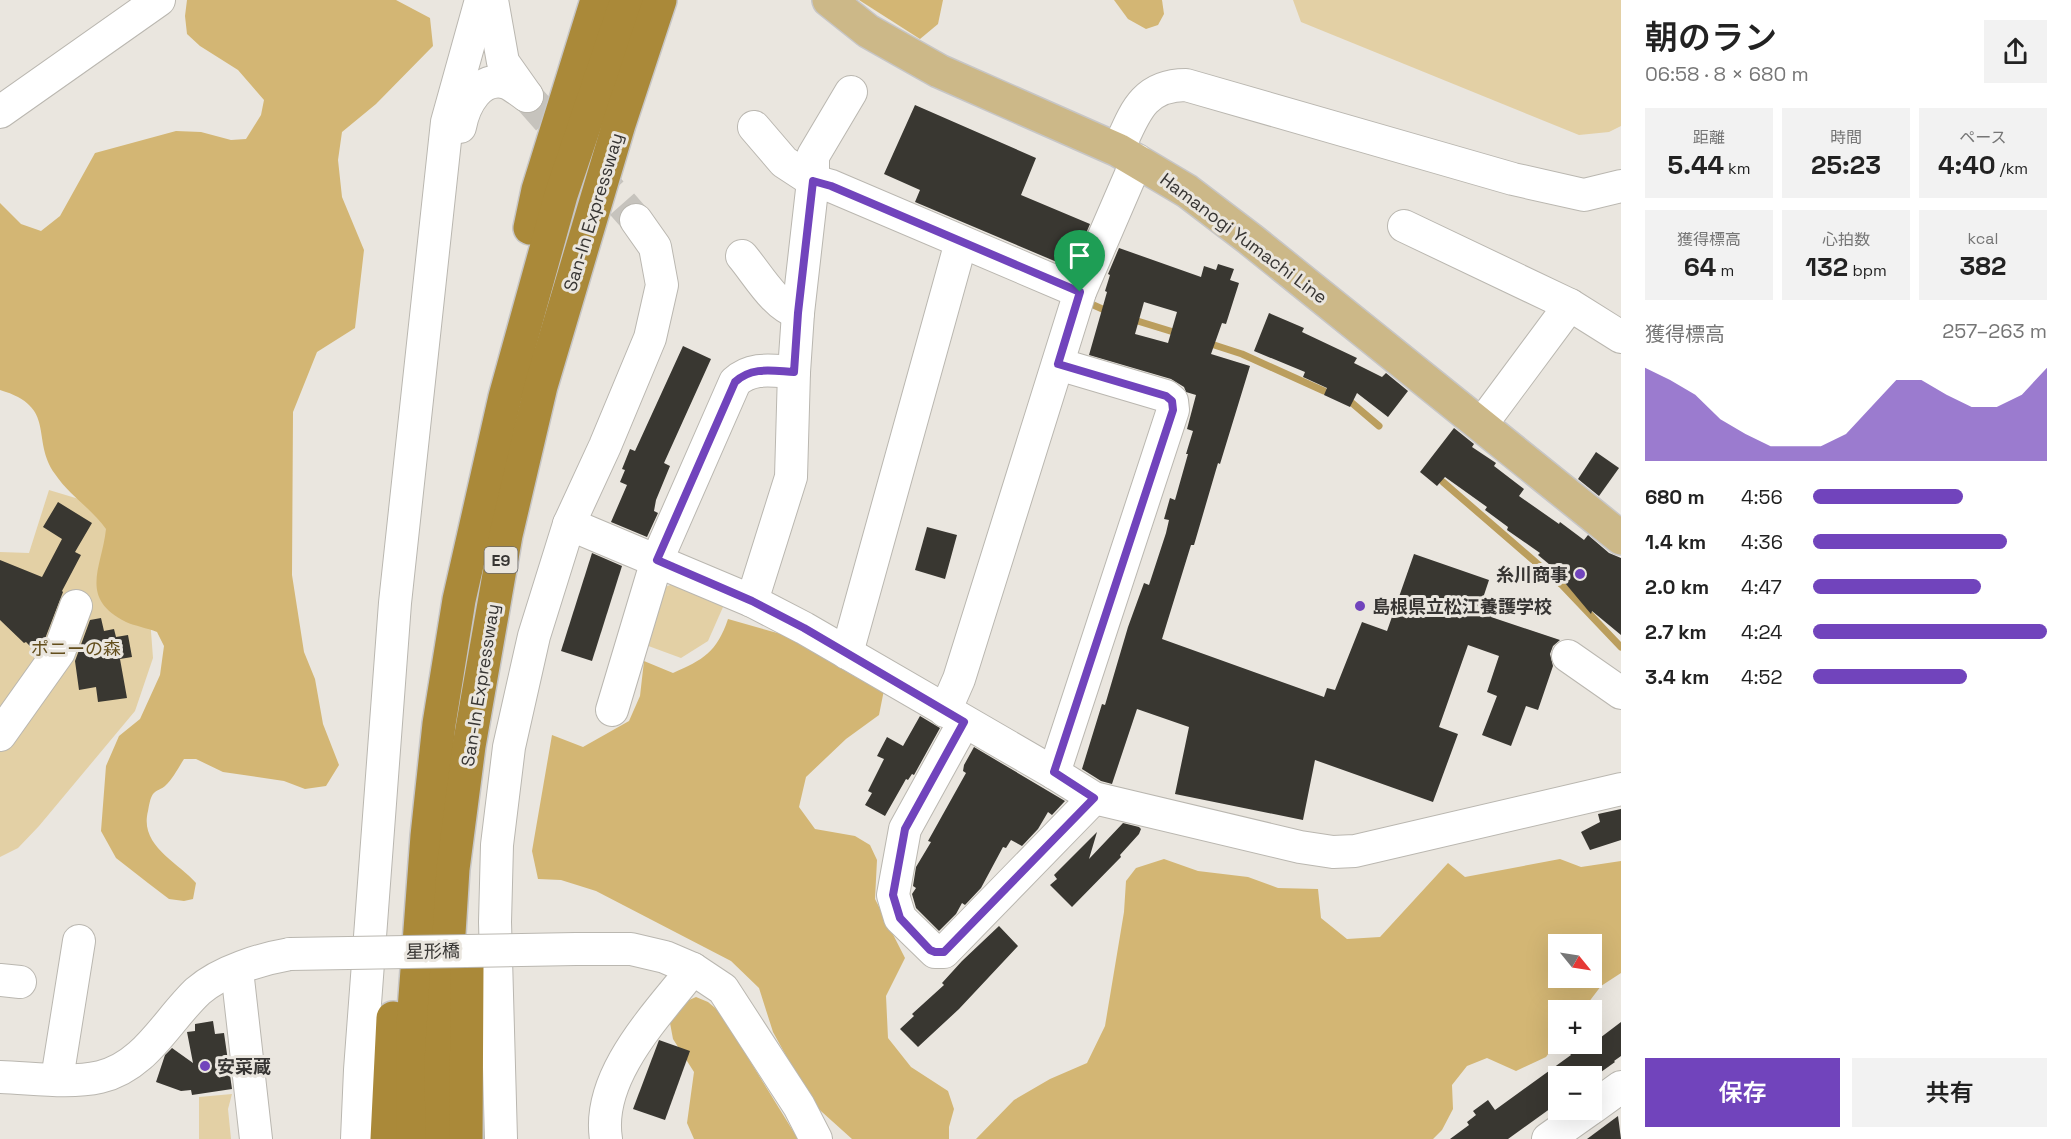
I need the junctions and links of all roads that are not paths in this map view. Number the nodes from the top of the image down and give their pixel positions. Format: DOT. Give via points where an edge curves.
graph roads {
  1 [pos="159,0"];
  2 [pos="481,0"];
  3 [pos="492,0"];
  4 [pos="597,0"];
  5 [pos="627,0"];
  6 [pos="660,0"];
  7 [pos="682,0"];
  8 [pos="829,0"];
  9 [pos="851,92"];
  10 [pos="0,112"];
  11 [pos="619,124"];
  12 [pos="754,127"];
  13 [pos="1127,155"];
  14 [pos="813,181"];
  15 [pos="1621,186"];
  16 [pos="636,220"];
  17 [pos="1404,226"];
  18 [pos="435,230"];
  19 [pos="961,242"];
  20 [pos="742,256"];
  21 [pos="1080,292"];
  22 [pos="1570,305"];
  23 [pos="798,313"];
  24 [pos="1621,337"];
  25 [pos="1058,364"];
  26 [pos="794,372"];
  27 [pos="1481,425"];
  28 [pos="569,524"];
  29 [pos="1621,538"];
  30 [pos="657,560"];
  31 [pos="459,600"];
  32 [pos="752,601"];
  33 [pos="76,606"];
  34 [pos="846,653"];
  35 [pos="1568,656"];
  36 [pos="1621,693"];
  37 [pos="612,710"];
  38 [pos="954,717"];
  39 [pos="0,735"];
  40 [pos="469,746"];
  41 [pos="1054,772"];
  42 [pos="1621,789"];
  43 [pos="1094,798"];
  44 [pos="427,836"];
  45 [pos="79,941"];
  46 [pos="693,969"];
  47 [pos="237,970"];
  48 [pos="0,1077"];
  49 [pos="57,1079"];
  50 [pos="1606,1101"];
  51 [pos="256,1139"];
  52 [pos="357,1139"];
  53 [pos="387,1139"];
  54 [pos="413,1139"];
  55 [pos="442,1139"];
  56 [pos="466,1139"];
  57 [pos="501,1139"];
  58 [pos="606,1139"];
  59 [pos="816,1139"];
  60 [pos="1548,1139"];
  1 -- 10 [label="street"];
  2 -- 18 [label="street" via="447,123"];
  3 -- 18 [label="street" via="503,62 527,96 495,81 475,91 462,116 452,172"];
  4 -- 31 [label="highway" via="538,190 482,434"];
  5 -- 31 [label="highway, San-In Expressway / E9" via="561,195 506,397"];
  6 -- 11 [label="highway, San-In Expressway / E9"];
  7 -- 11 [label="highway" via="651,75"];
  8 -- 13 [label="main road, Hamanogi Yumachi Line" via="868,31 939,72"];
  9 -- 14 [label="street" via="813,156"];
  11 -- 40 [label="highway, San-In Expressway / E9" via="541,386 506,535"];
  12 -- 14 [label="street" via="784,162"];
  13 -- 15 [label="street" via="1136,110 1144,100 1163,87 1186,85 1513,179 1584,195"];
  13 -- 21 [label="street"];
  13 -- 27 [label="main road, Hamanogi Yumachi Line" via="1187,190"];
  14 -- 19 [label="street"];
  14 -- 23 [label="street"];
  16 -- 28 [label="street" via="655,247 662,285 650,338"];
  17 -- 22 [label="street"];
  18 -- 52 [label="street" via="395,603"];
  19 -- 21 [label="street"];
  19 -- 34 [label="street"];
  20 -- 23 [label="street" via="775,297"];
  21 -- 25 [label="street"];
  22 -- 24 [label="street"];
  22 -- 27 [label="street"];
  23 -- 26 [label="street"];
  25 -- 38 [label="street" via="959,679"];
  25 -- 41 [label="street" via="1166,396 1172,401 1173,410"];
  26 -- 30 [label="street" via="752,371 735,382"];
  26 -- 32 [label="street" via="791,477"];
  27 -- 29 [label="main road, Hamanogi Yumachi Line"];
  28 -- 30 [label="street"];
  28 -- 57 [label="street" via="531,647 509,747 499,834 495,922"];
  30 -- 32 [label="street"];
  30 -- 37 [label="street"];
  31 -- 44 [label="highway, San-In Expressway / E9" via="439,724"];
  32 -- 34 [label="street"];
  33 -- 39 [label="street" via="59,652"];
  34 -- 38 [label="street"];
  35 -- 36 [label="street"];
  38 -- 41 [label="street"];
  38 -- 43 [label="street" via="905,829 893,895 900,918 935,952 944,952"];
  40 -- 55 [label="highway, San-In Expressway / E9" via="453,869 441,1062"];
  40 -- 56 [label="highway"];
  41 -- 43 [label="street"];
  42 -- 43 [label="street" via="1408,840 1333,852"];
  44 -- 53 [label="highway" via="399,919"];
  44 -- 54 [label="highway, San-In Expressway / E9" via="413,1024"];
  45 -- 49 [label="street"];
  46 -- 47 [label="street, 星形橋, bridge" via="631,949 576,949 291,954 265,958"];
  46 -- 58 [label="street" via="619,1071 606,1108"];
  46 -- 59 [label="street, 星形橋" via="723,989"];
  47 -- 49 [label="street, 星形橋" via="200,990 140,1057 126,1067 100,1077"];
  47 -- 51 [label="street"];
  48 -- 49 [label="street, 星形橋"];
  50 -- 60 [label="street"];
}
